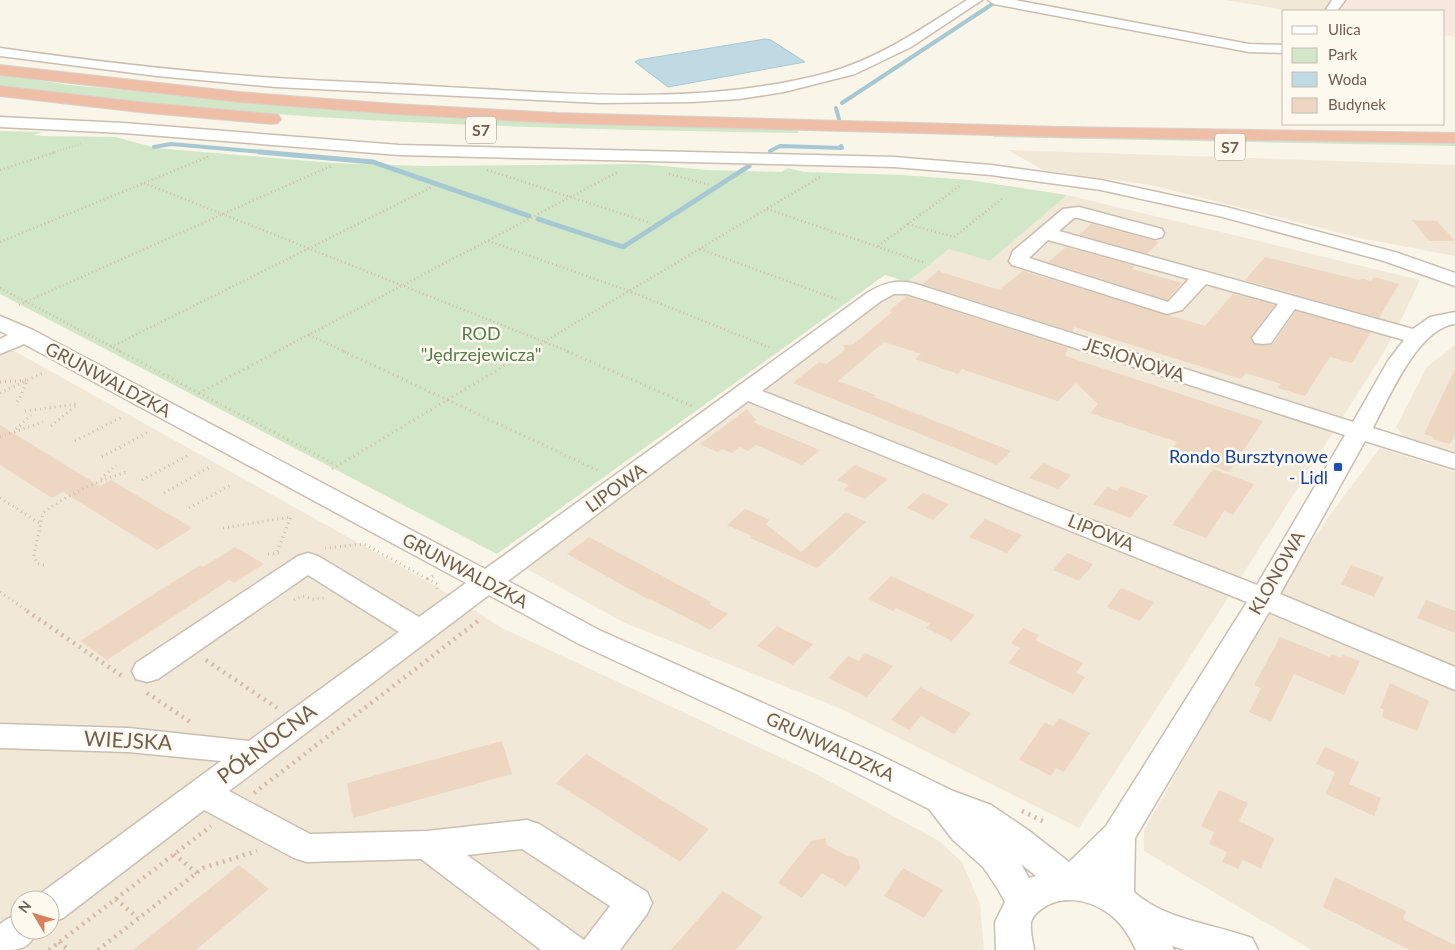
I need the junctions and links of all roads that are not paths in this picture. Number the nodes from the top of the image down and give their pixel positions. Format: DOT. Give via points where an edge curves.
graph roads {
  1 [pos="976,0"];
  2 [pos="994,0"];
  3 [pos="1282,49"];
  4 [pos="0,52"];
  5 [pos="0,70"];
  6 [pos="0,91"];
  7 [pos="288,120"];
  8 [pos="0,122"];
  9 [pos="386,125"];
  10 [pos="1455,136"];
  11 [pos="1410,144"];
  12 [pos="1455,153"];
  13 [pos="1045,233"];
  14 [pos="1155,233"];
  15 [pos="1391,257"];
  16 [pos="1455,269"];
  17 [pos="1202,277"];
  18 [pos="1455,280"];
  19 [pos="1280,284"];
  20 [pos="910,288"];
  21 [pos="1296,304"];
  22 [pos="1451,313"];
  23 [pos="0,322"];
  24 [pos="25,335"];
  25 [pos="1418,336"];
  26 [pos="1263,338"];
  27 [pos="0,347"];
  28 [pos="745,392"];
  29 [pos="1358,431"];
  30 [pos="1455,462"];
  31 [pos="486,583"];
  32 [pos="1263,598"];
  33 [pos="420,631"];
  34 [pos="137,678"];
  35 [pos="1455,679"];
  36 [pos="0,736"];
  37 [pos="254,754"];
  38 [pos="203,792"];
  39 [pos="941,800"];
  40 [pos="1118,836"];
  41 [pos="426,844"];
  42 [pos="1070,883"];
  43 [pos="60,899"];
  44 [pos="1023,902"];
  45 [pos="1127,906"];
  46 [pos="570,950"];
  47 [pos="598,950"];
  48 [pos="1015,950"];
  49 [pos="1155,950"];
  50 [pos="1239,950"];
  1 -- 4 [label="street" via="892,53 856,69 793,86 724,96 602,99 315,85 166,72"];
  2 -- 3 [label="street" via="1249,48"];
  5 -- 11 [label="highway, S7" via="239,97 556,118"];
  6 -- 7 [label="highway"];
  8 -- 15 [label="street" via="97,126 399,150 951,166 1134,192 1226,212"];
  9 -- 11 [label="highway, S7" via="534,132"];
  10 -- 11 [label="highway, S7"];
  11 -- 12 [label="highway"];
  13 -- 14 [label="street" via="1069,213 1079,212"];
  13 -- 17 [label="street"];
  13 -- 17 [label="street" via="1020,255 1019,261 1167,308 1175,306"];
  15 -- 16 [label="street"];
  15 -- 18 [label="street"];
  17 -- 21 [label="street"];
  19 -- 21 [label="street" via="1310,293"];
  20 -- 28 [label="street, LIPOWA" via="890,288 874,297"];
  20 -- 29 [label="street, JESIONOWA"];
  21 -- 25 [label="street"];
  21 -- 26 [label="street"];
  22 -- 25 [label="street, KLONOWA"];
  23 -- 24 [label="street, GRUNWALDZKA"];
  24 -- 27 [label="street"];
  24 -- 31 [label="street, GRUNWALDZKA"];
  25 -- 29 [label="street, KLONOWA"];
  28 -- 31 [label="street, LIPOWA"];
  28 -- 32 [label="street, LIPOWA"];
  29 -- 30 [label="street, JESIONOWA"];
  29 -- 32 [label="street, KLONOWA"];
  31 -- 33 [label="street, PÓŁNOCNA"];
  31 -- 39 [label="street, GRUNWALDZKA" via="597,641"];
  32 -- 35 [label="street, LIPOWA"];
  32 -- 40 [label="street, KLONOWA"];
  33 -- 34 [label="street" via="308,562"];
  33 -- 37 [label="street, PÓŁNOCNA"];
  36 -- 37 [label="street, WIEJSKA" via="198,744"];
  37 -- 38 [label="street, PÓŁNOCNA"];
  38 -- 41 [label="street" via="306,848"];
  38 -- 43 [label="street, PÓŁNOCNA"];
  39 -- 42 [label="street, GRUNWALDZKA" via="978,815"];
  39 -- 44 [label="street, GRUNWALDZKA" via="965,830 995,857"];
  40 -- 42 [label="street, KLONOWA"];
  40 -- 45 [label="street, KLONOWA"];
  41 -- 46 [label="street"];
  41 -- 47 [label="street" via="528,834 634,903"];
  42 -- 44 [label="street" via="1043,888"];
  42 -- 45 [label="street" via="1102,890"];
  44 -- 48 [label="street" via="1014,918 1012,938"];
  45 -- 49 [label="street" via="1150,934"];
  45 -- 50 [label="street" via="1169,928"];
}
